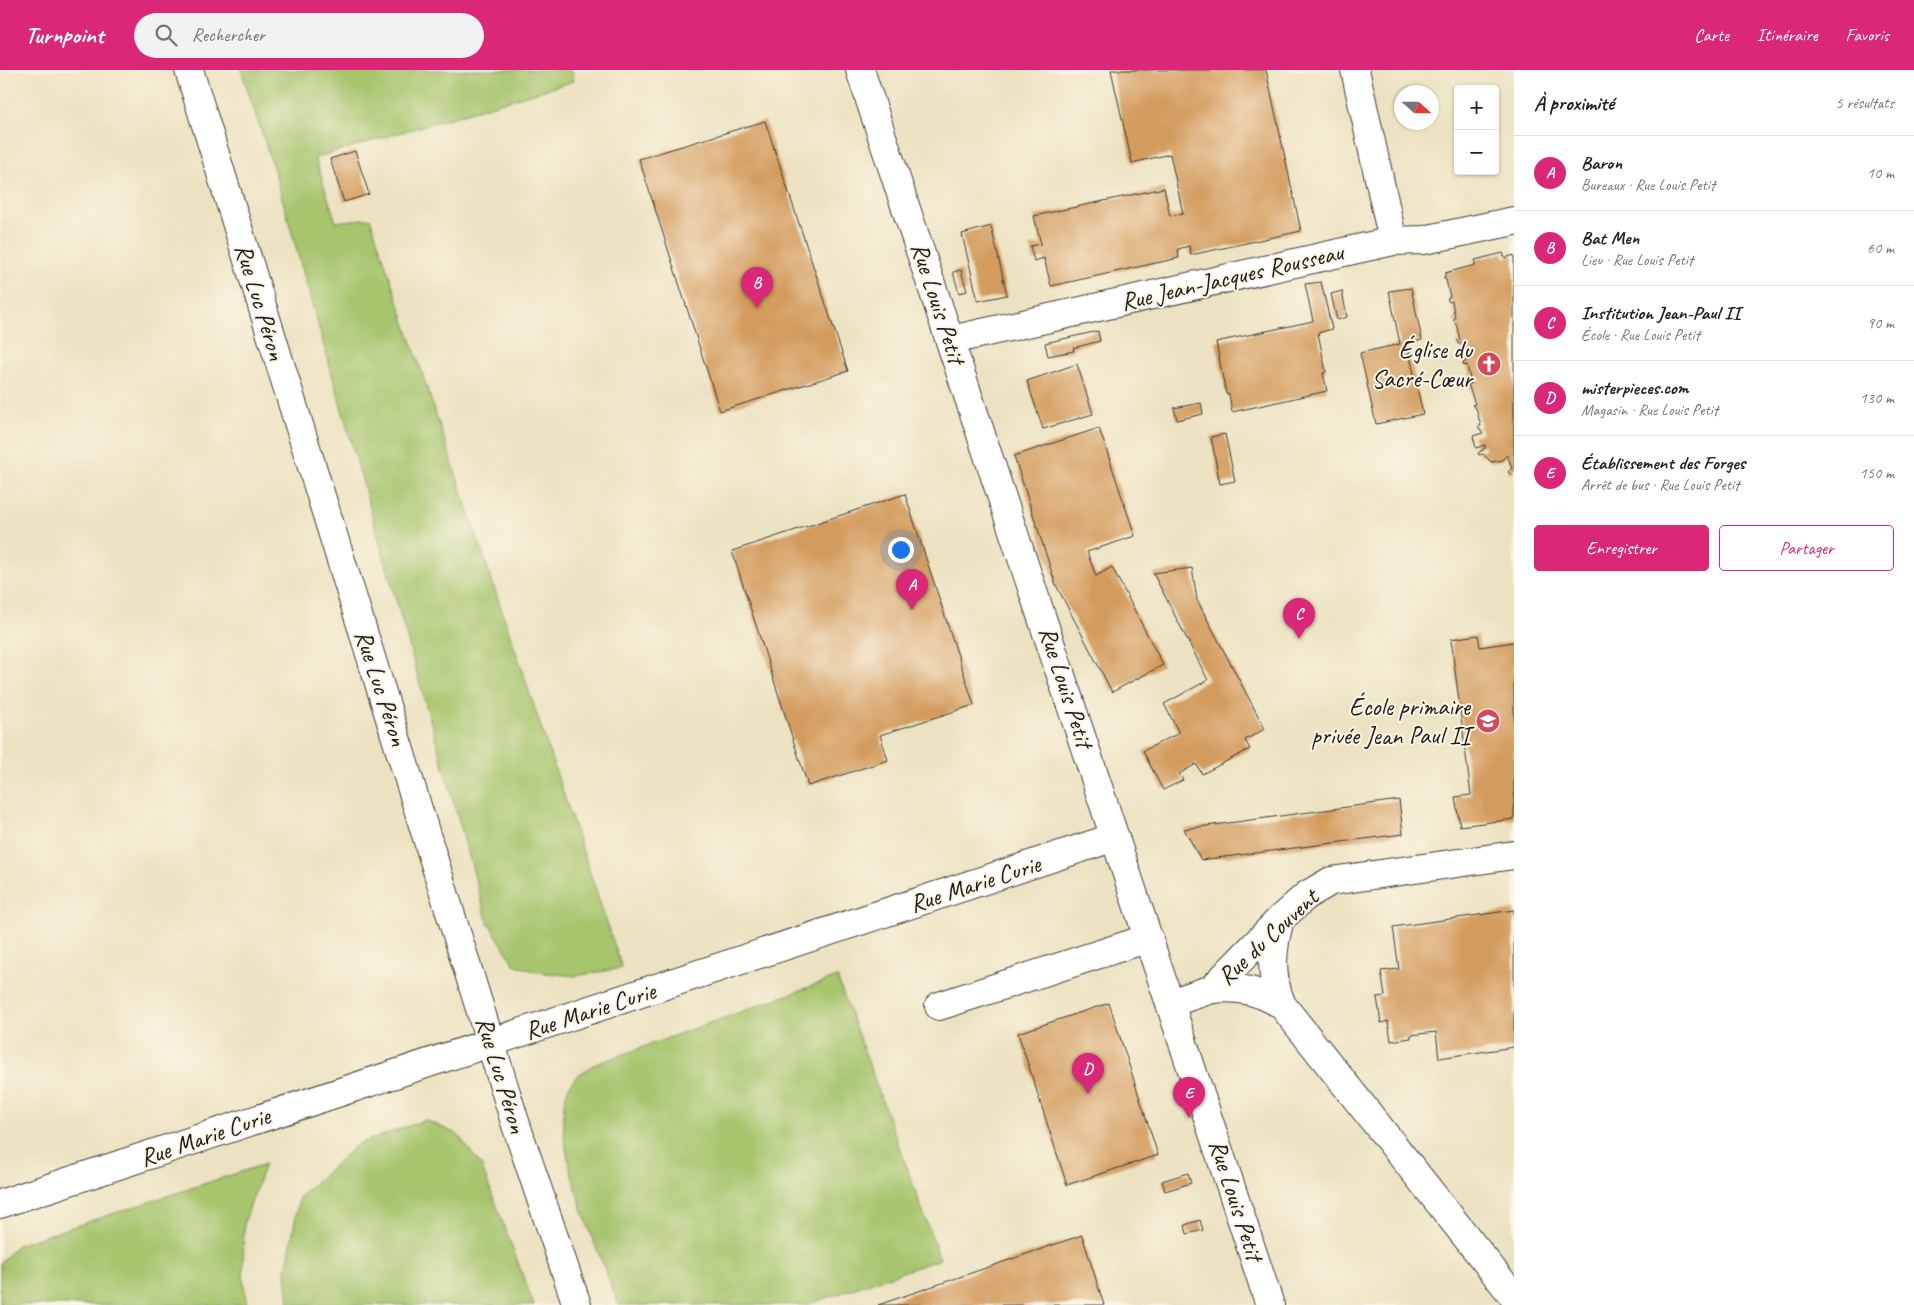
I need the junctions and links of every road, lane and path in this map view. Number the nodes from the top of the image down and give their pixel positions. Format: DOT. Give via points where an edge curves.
graph roads {
  1 [pos="189,70"];
  2 [pos="860,70"];
  3 [pos="1356,70"];
  4 [pos="1514,221"];
  5 [pos="1392,241"];
  6 [pos="950,340"];
  7 [pos="1115,838"];
  8 [pos="1514,855"];
  9 [pos="1280,919"];
  10 [pos="1149,938"];
  11 [pos="1212,989"];
  12 [pos="1170,1003"];
  13 [pos="1282,1005"];
  14 [pos="940,1006"];
  15 [pos="491,1044"];
  16 [pos="2,1205"];
  17 [pos="1514,1297"];
  18 [pos="578,1305"];
  19 [pos="1270,1305"];
  1 -- 15 [label="street, Rue Luc Péron"];
  2 -- 6 [label="street, Rue Louis Petit"];
  3 -- 5 [label="street"];
  4 -- 5 [label="street, Rue Jean-Jacques Rousseau" via="1424,240"];
  5 -- 6 [label="street, Rue Jean-Jacques Rousseau"];
  6 -- 7 [label="street, Rue Louis Petit"];
  7 -- 10 [label="street, Rue Louis Petit"];
  7 -- 15 [label="street, Rue Marie Curie"];
  8 -- 9 [label="street, Rue du Couvent" via="1331,880 1307,895"];
  9 -- 11 [label="street, Rue du Couvent"];
  9 -- 13 [label="street" via="1272,966 1276,992"];
  10 -- 12 [label="street, Rue Louis Petit"];
  10 -- 14 [label="street"];
  11 -- 12 [label="street, Rue du Couvent"];
  11 -- 13 [label="street" via="1250,990"];
  12 -- 19 [label="street, Rue Louis Petit"];
  13 -- 17 [label="street"];
  15 -- 16 [label="street, Rue Marie Curie"];
  15 -- 18 [label="street, Rue Luc Péron" via="549,1227"];
}
